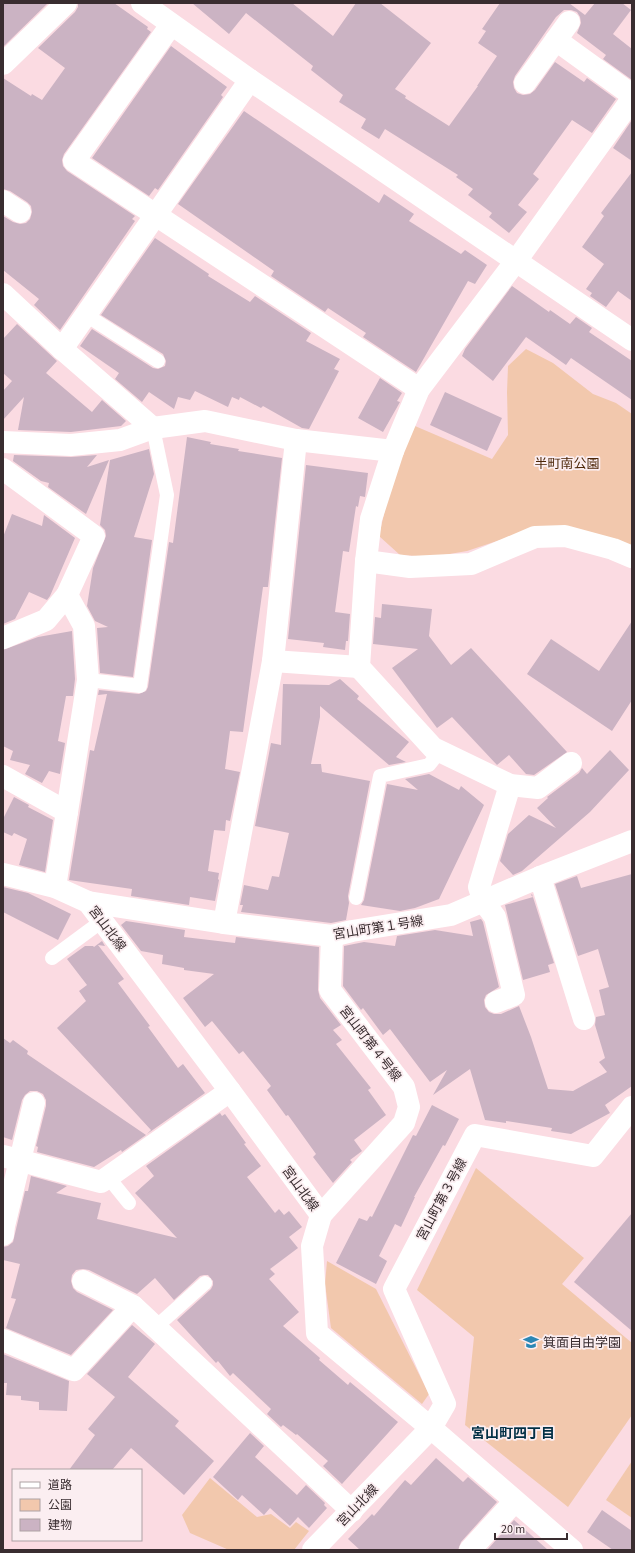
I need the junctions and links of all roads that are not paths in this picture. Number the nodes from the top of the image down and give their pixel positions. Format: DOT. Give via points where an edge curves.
graph roads {
  1 [pos="66,3"];
  2 [pos="142,3"];
  3 [pos="569,22"];
  4 [pos="172,25"];
  5 [pos="556,40"];
  6 [pos="3,64"];
  7 [pos="250,80"];
  8 [pos="525,83"];
  9 [pos="632,95"];
  10 [pos="632,99"];
  11 [pos="154,215"];
  12 [pos="516,261"];
  13 [pos="3,294"];
  14 [pos="86,315"];
  15 [pos="632,340"];
  16 [pos="62,349"];
  17 [pos="158,361"];
  18 [pos="419,389"];
  19 [pos="153,428"];
  20 [pos="296,440"];
  21 [pos="3,442"];
  22 [pos="393,451"];
  23 [pos="3,468"];
  24 [pos="632,557"];
  25 [pos="366,562"];
  26 [pos="67,595"];
  27 [pos="3,638"];
  28 [pos="273,661"];
  29 [pos="359,667"];
  30 [pos="88,680"];
  31 [pos="440,751"];
  32 [pos="571,763"];
  33 [pos="3,776"];
  34 [pos="510,785"];
  35 [pos="67,812"];
  36 [pos="632,841"];
  37 [pos="3,874"];
  38 [pos="540,877"];
  39 [pos="55,887"];
  40 [pos="356,898"];
  41 [pos="88,902"];
  42 [pos="484,902"];
  43 [pos="102,921"];
  44 [pos="224,923"];
  45 [pos="332,936"];
  46 [pos="52,958"];
  47 [pos="496,1002"];
  48 [pos="584,1019"];
  49 [pos="230,1091"];
  50 [pos="34,1103"];
  51 [pos="632,1107"];
  52 [pos="11,1158"];
  53 [pos="108,1177"];
  54 [pos="130,1203"];
  55 [pos="321,1215"];
  56 [pos="3,1234"];
  57 [pos="83,1281"];
  58 [pos="205,1283"];
  59 [pos="133,1306"];
  60 [pos="156,1327"];
  61 [pos="3,1340"];
  62 [pos="431,1428"];
  63 [pos="515,1501"];
  64 [pos="352,1511"];
  65 [pos="313,1550"];
  66 [pos="470,1550"];
  67 [pos="572,1550"];
  1 -- 6 [label="street"];
  2 -- 4 [label="street"];
  3 -- 5 [label="street"];
  4 -- 7 [label="street"];
  4 -- 11 [label="street" via="74,161"];
  5 -- 8 [label="street"];
  5 -- 9 [label="street"];
  7 -- 11 [label="street"];
  7 -- 12 [label="street"];
  10 -- 12 [label="street"];
  11 -- 14 [label="street"];
  11 -- 18 [label="street"];
  12 -- 15 [label="street"];
  12 -- 18 [label="street"];
  13 -- 16 [label="street"];
  14 -- 16 [label="street"];
  14 -- 17 [label="lane"];
  16 -- 19 [label="street"];
  18 -- 22 [label="street"];
  19 -- 20 [label="street" via="205,421"];
  19 -- 21 [label="street" via="120,440 78,444"];
  19 -- 30 [label="lane" via="167,495 140,686"];
  20 -- 22 [label="street"];
  20 -- 28 [label="street"];
  22 -- 25 [label="street" via="371,519"];
  23 -- 26 [label="street" via="94,536"];
  24 -- 25 [label="street" via="565,536 535,537 472,564 410,567"];
  25 -- 29 [label="street"];
  26 -- 27 [label="street" via="46,620"];
  26 -- 30 [label="street" via="84,626"];
  28 -- 29 [label="street"];
  28 -- 44 [label="street"];
  29 -- 31 [label="street" via="433,748"];
  30 -- 35 [label="street"];
  31 -- 34 [label="street"];
  31 -- 40 [label="lane" via="429,765 380,776"];
  32 -- 34 [label="street" via="538,788"];
  33 -- 35 [label="street"];
  34 -- 42 [label="street" via="479,887"];
  35 -- 39 [label="street"];
  36 -- 38 [label="street, 宮山町第１号線"];
  37 -- 39 [label="street, 宮山北線"];
  38 -- 42 [label="street, 宮山町第１号線"];
  38 -- 48 [label="street"];
  39 -- 41 [label="street, 宮山北線"];
  41 -- 43 [label="street, 宮山北線"];
  41 -- 44 [label="street, 宮山町第１号線"];
  42 -- 45 [label="street, 宮山町第１号線" via="451,915"];
  42 -- 47 [label="street" via="495,917 514,995"];
  43 -- 46 [label="lane"];
  43 -- 49 [label="street, 宮山北線"];
  44 -- 45 [label="street, 宮山町第１号線"];
  45 -- 55 [label="street, 宮山町第４号線" via="330,990 404,1087 409,1107 404,1124"];
  49 -- 53 [label="street"];
  49 -- 55 [label="street, 宮山北線"];
  50 -- 52 [label="street"];
  51 -- 62 [label="street, 宮山町第３号線" via="593,1156 475,1135 394,1289 445,1404"];
  52 -- 53 [label="street" via="101,1182"];
  52 -- 56 [label="street"];
  53 -- 54 [label="lane"];
  55 -- 62 [label="street, 宮山北線" via="312,1246 317,1333"];
  57 -- 59 [label="street"];
  58 -- 60 [label="lane"];
  59 -- 60 [label="street"];
  59 -- 61 [label="street" via="74,1370"];
  60 -- 64 [label="street"];
  62 -- 63 [label="street"];
  62 -- 64 [label="street, 宮山北線"];
  63 -- 66 [label="street"];
  63 -- 67 [label="street"];
  64 -- 65 [label="street, 宮山北線"];
}
